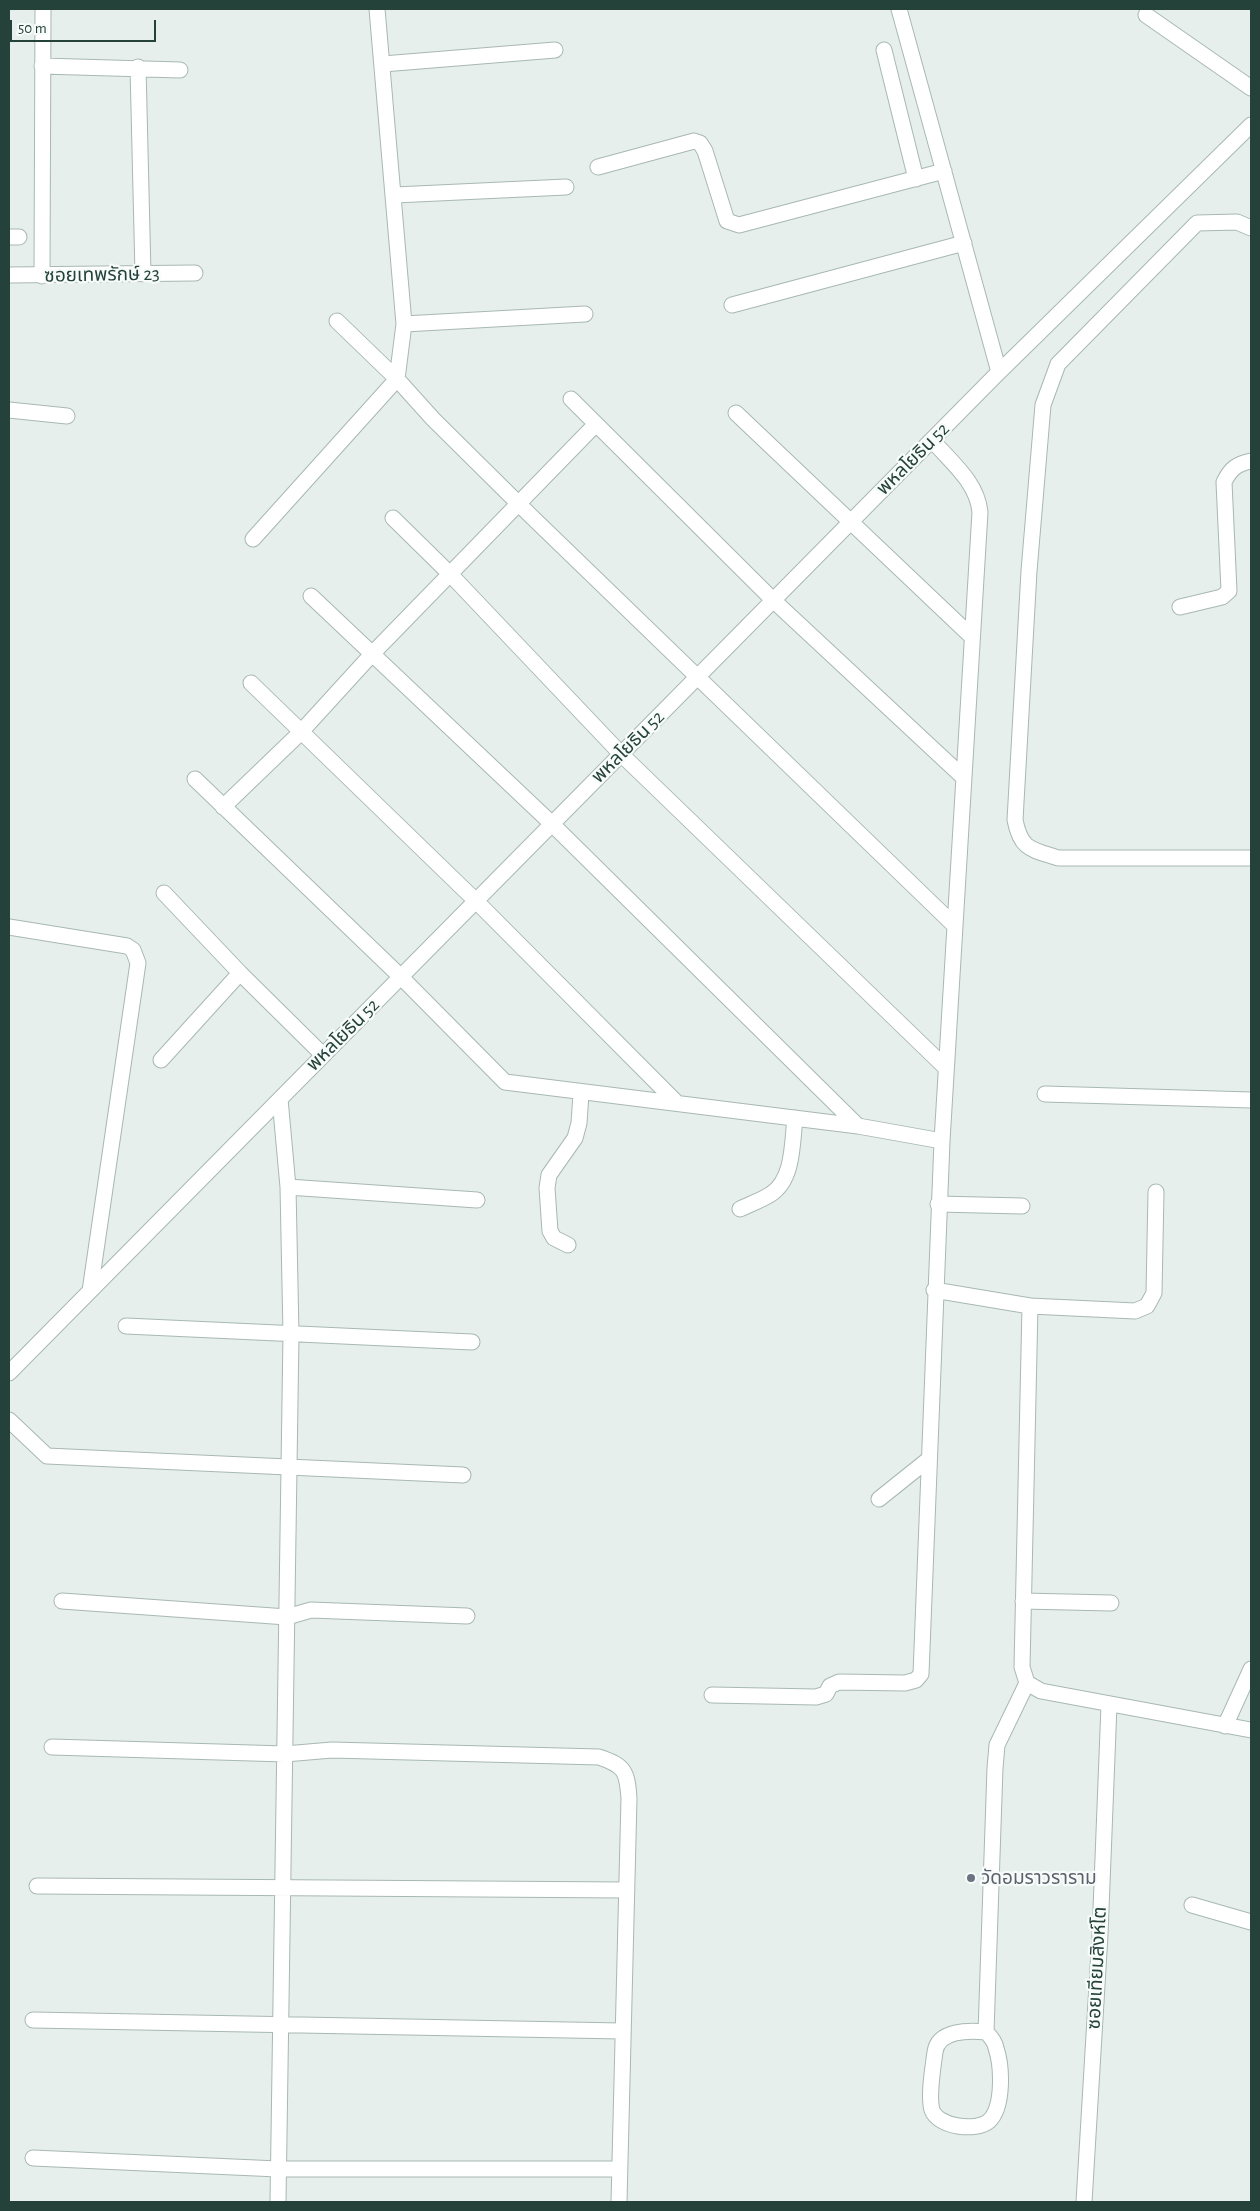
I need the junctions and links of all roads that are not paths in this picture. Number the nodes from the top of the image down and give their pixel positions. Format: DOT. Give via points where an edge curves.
graph roads {
  1 [pos="43,9"];
  2 [pos="377,9"];
  3 [pos="899,9"];
  4 [pos="1146,15"];
  5 [pos="555,50"];
  6 [pos="884,50"];
  7 [pos="383,64"];
  8 [pos="42,66"];
  9 [pos="138,67"];
  10 [pos="180,70"];
  11 [pos="1251,88"];
  12 [pos="1251,125"];
  13 [pos="598,167"];
  14 [pos="944,171"];
  15 [pos="916,179"];
  16 [pos="566,187"];
  17 [pos="394,195"];
  18 [pos="1251,228"];
  19 [pos="964,243"];
  20 [pos="195,273"];
  21 [pos="143,274"];
  22 [pos="9,275"];
  23 [pos="42,276"];
  24 [pos="732,305"];
  25 [pos="585,314"];
  26 [pos="337,321"];
  27 [pos="404,324"];
  28 [pos="999,372"];
  29 [pos="397,379"];
  30 [pos="571,399"];
  31 [pos="9,410"];
  32 [pos="736,413"];
  33 [pos="66,416"];
  34 [pos="595,425"];
  35 [pos="932,440"];
  36 [pos="1251,461"];
  37 [pos="520,504"];
  38 [pos="393,518"];
  39 [pos="850,522"];
  40 [pos="253,539"];
  41 [pos="450,574"];
  42 [pos="311,596"];
  43 [pos="773,600"];
  44 [pos="1180,607"];
  45 [pos="971,636"];
  46 [pos="372,654"];
  47 [pos="697,677"];
  48 [pos="250,683"];
  49 [pos="300,733"];
  50 [pos="621,754"];
  51 [pos="963,777"];
  52 [pos="195,779"];
  53 [pos="223,807"];
  54 [pos="551,823"];
  55 [pos="1251,858"];
  56 [pos="164,893"];
  57 [pos="476,901"];
  58 [pos="954,925"];
  59 [pos="9,927"];
  60 [pos="240,973"];
  61 [pos="401,977"];
  62 [pos="323,1055"];
  63 [pos="161,1060"];
  64 [pos="946,1068"];
  65 [pos="581,1094"];
  66 [pos="1045,1094"];
  67 [pos="280,1099"];
  68 [pos="1251,1100"];
  69 [pos="676,1102"];
  70 [pos="795,1118"];
  71 [pos="858,1126"];
  72 [pos="942,1141"];
  73 [pos="288,1187"];
  74 [pos="1156,1192"];
  75 [pos="477,1200"];
  76 [pos="938,1204"];
  77 [pos="1022,1206"];
  78 [pos="740,1208"];
  79 [pos="568,1245"];
  80 [pos="934,1290"];
  81 [pos="90,1291"];
  82 [pos="1030,1306"];
  83 [pos="126,1326"];
  84 [pos="291,1334"];
  85 [pos="472,1342"];
  86 [pos="9,1372"];
  87 [pos="9,1420"];
  88 [pos="929,1460"];
  89 [pos="290,1468"];
  90 [pos="463,1475"];
  91 [pos="879,1499"];
  92 [pos="62,1601"];
  93 [pos="1023,1602"];
  94 [pos="1111,1603"];
  95 [pos="288,1616"];
  96 [pos="467,1616"];
  97 [pos="1251,1669"];
  98 [pos="1028,1683"];
  99 [pos="712,1695"];
  100 [pos="1109,1704"];
  101 [pos="1225,1726"];
  102 [pos="1251,1730"];
  103 [pos="52,1747"];
  104 [pos="285,1754"];
  105 [pos="37,1886"];
  106 [pos="283,1887"];
  107 [pos="626,1890"];
  108 [pos="1192,1905"];
  109 [pos="1251,1922"];
  110 [pos="33,2020"];
  111 [pos="281,2025"];
  112 [pos="622,2031"];
  113 [pos="986,2032"];
  114 [pos="33,2158"];
  115 [pos="278,2169"];
  116 [pos="619,2169"];
  117 [pos="278,2202"];
  118 [pos="618,2202"];
  119 [pos="1084,2202"];
  1 -- 8 [label="street"];
  2 -- 7 [label="street"];
  3 -- 14 [label="street"];
  4 -- 11 [label="street"];
  5 -- 7 [label="street"];
  6 -- 15 [label="street"];
  7 -- 17 [label="street"];
  8 -- 9 [label="street"];
  8 -- 23 [label="street"];
  9 -- 10 [label="street"];
  9 -- 21 [label="street"];
  12 -- 28 [label="street, พหลโยธิน 52"];
  13 -- 15 [label="street" via="694,141 700,143 727,221 739,225"];
  14 -- 15 [label="street"];
  14 -- 19 [label="street"];
  16 -- 17 [label="street"];
  17 -- 27 [label="street"];
  18 -- 55 [label="street" via="1237,222 1197,223 1058,364 1042,405 1015,820 1018,838 1030,848 1058,858"];
  19 -- 24 [label="street"];
  19 -- 28 [label="street"];
  20 -- 21 [label="street, ซอยเทพรักษ์ 23"];
  21 -- 23 [label="street, ซอยเทพรักษ์ 23"];
  22 -- 23 [label="street, ซอยเทพรักษ์ 23"];
  25 -- 27 [label="street"];
  26 -- 29 [label="street"];
  27 -- 29 [label="street"];
  28 -- 35 [label="street, พหลโยธิน 52"];
  29 -- 37 [label="street"];
  29 -- 40 [label="street"];
  30 -- 34 [label="street"];
  31 -- 33 [label="street"];
  32 -- 39 [label="street"];
  34 -- 37 [label="street"];
  34 -- 43 [label="street"];
  35 -- 39 [label="street, พหลโยธิน 52"];
  35 -- 45 [label="street" via="973,488 979,500"];
  36 -- 44 [label="street" via="1238,464 1229,471 1224,482 1229,591 1222,597"];
  37 -- 41 [label="street"];
  37 -- 47 [label="street"];
  38 -- 41 [label="street"];
  39 -- 43 [label="street, พหลโยธิน 52"];
  39 -- 45 [label="street"];
  41 -- 46 [label="street"];
  41 -- 50 [label="street"];
  42 -- 46 [label="street"];
  43 -- 47 [label="street, พหลโยธิน 52"];
  43 -- 51 [label="street"];
  45 -- 51 [label="street"];
  46 -- 49 [label="street"];
  46 -- 54 [label="street"];
  47 -- 50 [label="street, พหลโยธิน 52"];
  47 -- 58 [label="street"];
  48 -- 49 [label="street"];
  49 -- 53 [label="street"];
  49 -- 57 [label="street"];
  50 -- 54 [label="street, พหลโยธิน 52"];
  50 -- 64 [label="street"];
  51 -- 58 [label="street"];
  52 -- 53 [label="street"];
  53 -- 61 [label="street"];
  54 -- 57 [label="street, พหลโยธิน 52"];
  54 -- 71 [label="street"];
  56 -- 60 [label="street"];
  57 -- 61 [label="street, พหลโยธิน 52"];
  57 -- 69 [label="street"];
  58 -- 64 [label="street"];
  59 -- 81 [label="street" via="127,946 133,950 138,963"];
  60 -- 62 [label="street"];
  60 -- 63 [label="street"];
  61 -- 62 [label="street, พหลโยธิน 52"];
  61 -- 65 [label="street" via="504,1082"];
  62 -- 67 [label="street, พหลโยธิน 52"];
  64 -- 72 [label="street"];
  65 -- 69 [label="street"];
  65 -- 79 [label="street" via="575,1138 549,1175 547,1188 550,1231 554,1238"];
  66 -- 68 [label="street"];
  67 -- 73 [label="street"];
  67 -- 81 [label="street, พหลโยธิน 52"];
  69 -- 70 [label="street"];
  70 -- 71 [label="street"];
  70 -- 78 [label="street" via="788,1173 782,1185 772,1194"];
  71 -- 72 [label="street"];
  72 -- 76 [label="street"];
  73 -- 75 [label="street"];
  73 -- 84 [label="street"];
  74 -- 82 [label="street" via="1154,1293 1147,1306 1135,1311"];
  76 -- 77 [label="street"];
  76 -- 80 [label="street"];
  80 -- 82 [label="street"];
  80 -- 88 [label="street"];
  81 -- 86 [label="street, พหลโยธิน 52"];
  82 -- 93 [label="street"];
  83 -- 84 [label="street"];
  84 -- 85 [label="street"];
  84 -- 89 [label="street"];
  87 -- 89 [label="street" via="47,1456"];
  88 -- 91 [label="street"];
  88 -- 99 [label="street" via="922,1659 921,1674 916,1680 905,1683 839,1682 830,1686 826,1694 816,1697"];
  89 -- 90 [label="street"];
  89 -- 95 [label="street"];
  92 -- 95 [label="street"];
  93 -- 94 [label="street"];
  93 -- 98 [label="street" via="1022,1667"];
  95 -- 96 [label="street" via="311,1610"];
  95 -- 104 [label="street"];
  97 -- 101 [label="street"];
  98 -- 100 [label="street" via="1042,1691"];
  98 -- 113 [label="street" via="997,1745"];
  100 -- 101 [label="street"];
  100 -- 119 [label="street, ซอยเทียมสิงห์โต"];
  101 -- 102 [label="street"];
  103 -- 104 [label="street"];
  104 -- 106 [label="street"];
  104 -- 107 [label="street" via="332,1750 599,1757 618,1763 627,1777 629,1798"];
  105 -- 106 [label="street"];
  106 -- 107 [label="street"];
  106 -- 111 [label="street"];
  107 -- 112 [label="street"];
  108 -- 109 [label="street"];
  110 -- 111 [label="street"];
  111 -- 112 [label="street"];
  111 -- 115 [label="street"];
  112 -- 116 [label="street"];
  113 -- 113 [label="street" via="996,2046 1001,2068 998,2110 988,2122 974,2127 938,2120 931,2098 936,2049 941,2039 974,2030"];
  114 -- 115 [label="street"];
  115 -- 116 [label="street"];
  115 -- 117 [label="street"];
  116 -- 118 [label="street"];
}
